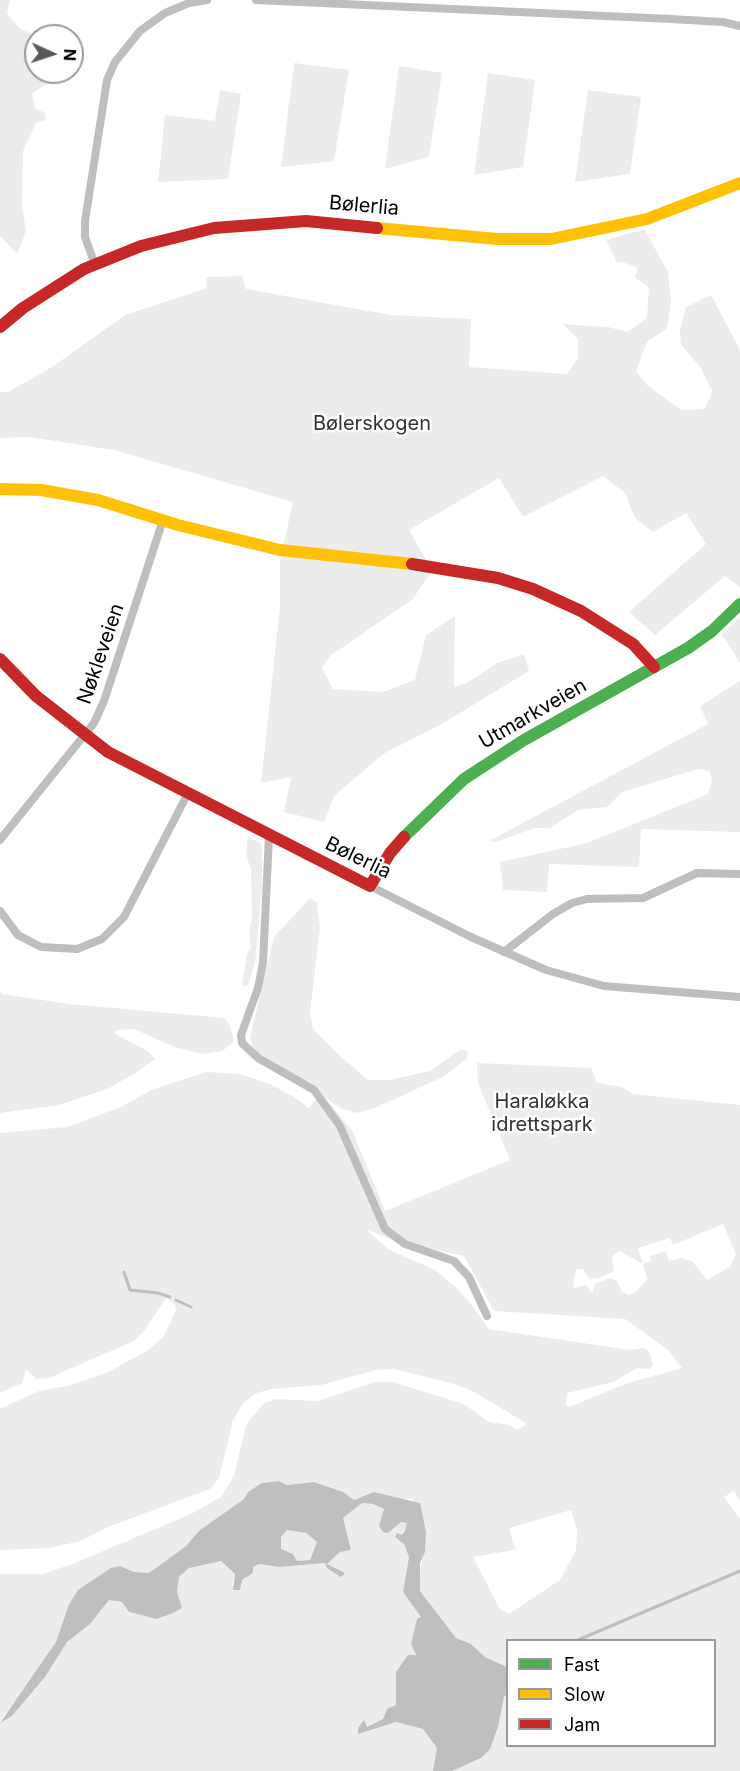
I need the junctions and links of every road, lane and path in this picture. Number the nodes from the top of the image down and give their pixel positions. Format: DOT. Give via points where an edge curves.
graph roads {
  1 [pos="207,0"];
  2 [pos="256,0"];
  3 [pos="740,26"];
  4 [pos="740,183"];
  5 [pos="95,265"];
  6 [pos="0,327"];
  7 [pos="0,489"];
  8 [pos="163,520"];
  9 [pos="740,604"];
  10 [pos="0,659"];
  11 [pos="654,667"];
  12 [pos="85,735"];
  13 [pos="187,795"];
  14 [pos="269,836"];
  15 [pos="0,840"];
  16 [pos="740,874"];
  17 [pos="370,886"];
  18 [pos="0,911"];
  19 [pos="504,952"];
  20 [pos="740,997"];
  21 [pos="487,1316"];
  1 -- 5 [label="street" via="165,13 140,31 107,80 85,221 85,237"];
  2 -- 3 [label="street" via="727,22"];
  4 -- 5 [label="street, Bølerlia" via="647,219 551,239 497,239 286,220 190,232"];
  5 -- 6 [label="street, Bølerlia" via="61,283"];
  7 -- 8 [label="street" via="64,493"];
  8 -- 11 [label="street" via="280,550 449,568 498,578 581,611 633,644"];
  8 -- 12 [label="street, Nøkleveien" via="104,701"];
  9 -- 11 [label="street, Utmarkveien" via="700,640"];
  10 -- 12 [label="street, Bølerlia" via="36,696"];
  11 -- 17 [label="street, Utmarkveien" via="501,753 464,779 407,833"];
  12 -- 13 [label="street, Bølerlia"];
  12 -- 15 [label="street, Nøkleveien"];
  13 -- 14 [label="street, Bølerlia"];
  13 -- 18 [label="street" via="124,917 102,939 77,950 40,947 18,934"];
  14 -- 17 [label="street, Bølerlia"];
  14 -- 21 [label="street" via="263,963 240,1039 246,1049 304,1082 326,1104 347,1139 385,1229 405,1244 446,1257 463,1269"];
  16 -- 19 [label="street" via="697,873 643,898 572,903"];
  17 -- 19 [label="street, Bølerlia"];
  19 -- 20 [label="street, Bølerlia" via="532,966 604,986"];
}
